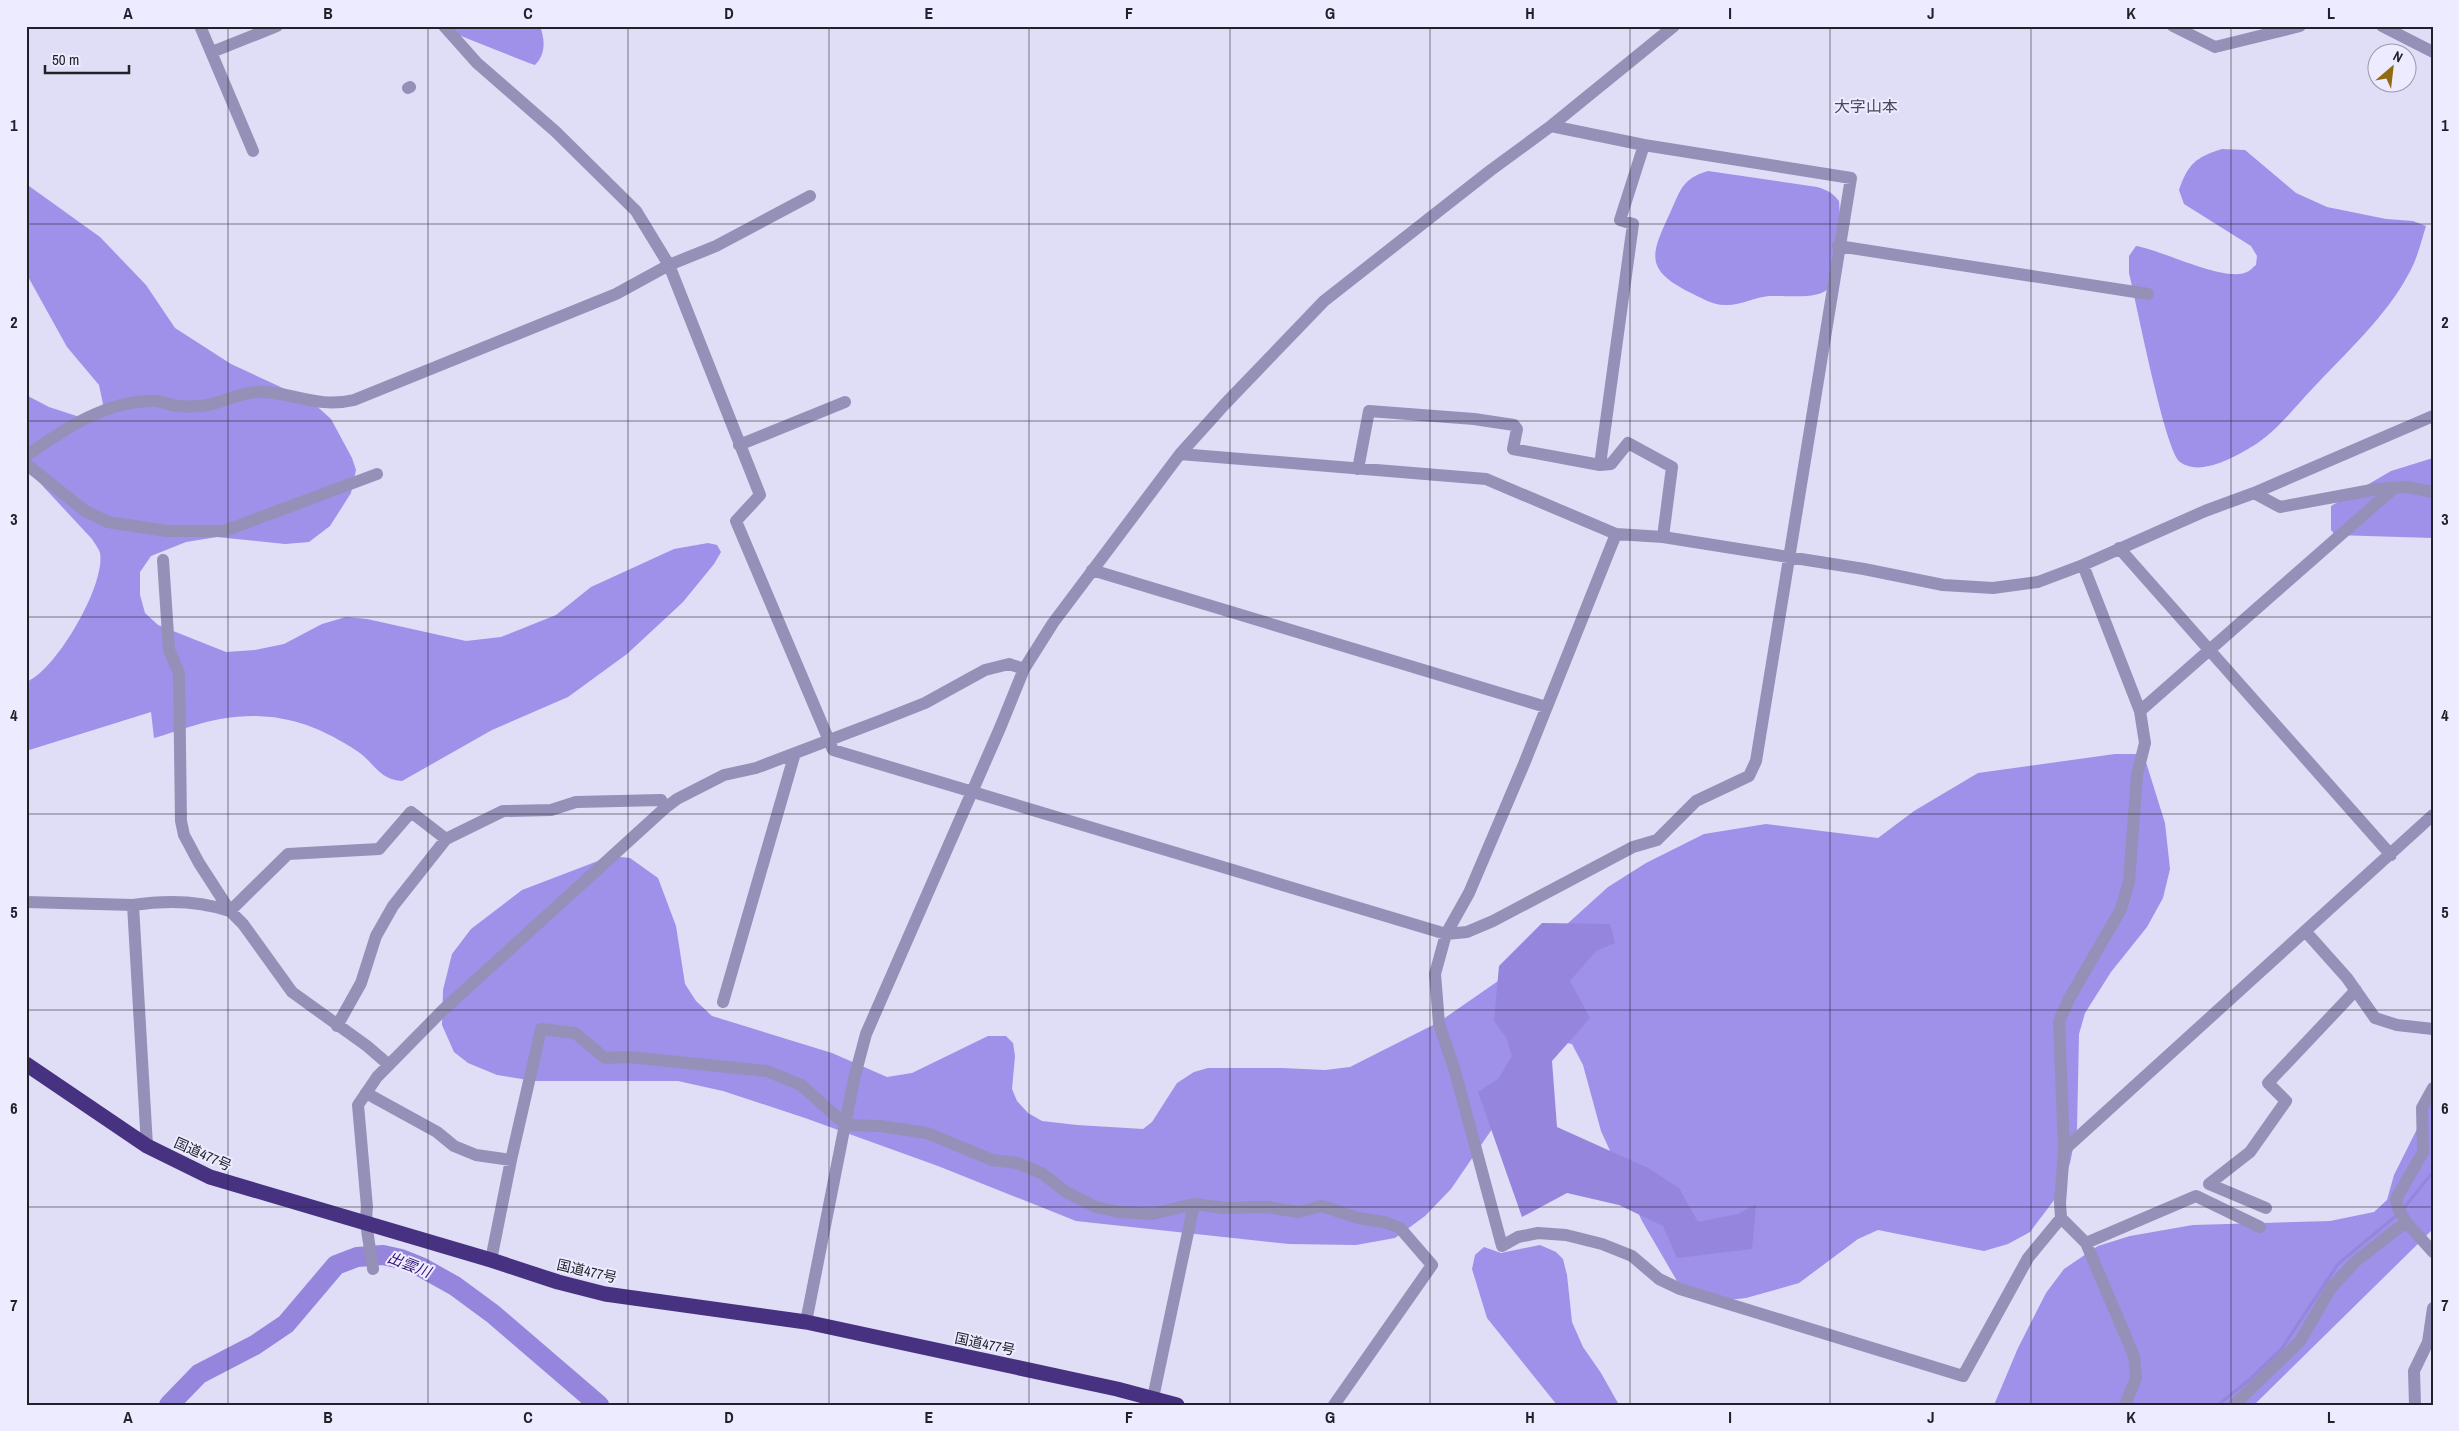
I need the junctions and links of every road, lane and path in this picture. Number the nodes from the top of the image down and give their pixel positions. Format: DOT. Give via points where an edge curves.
graph roads {
  1 [pos="200,26"];
  2 [pos="277,26"];
  3 [pos="444,26"];
  4 [pos="1674,26"];
  5 [pos="2173,26"];
  6 [pos="2300,26"];
  7 [pos="2382,26"];
  8 [pos="212,52"];
  9 [pos="2433,52"];
  10 [pos="1552,126"];
  11 [pos="1644,145"];
  12 [pos="253,152"];
  13 [pos="810,196"];
  14 [pos="1838,246"];
  15 [pos="669,265"];
  16 [pos="2148,294"];
  17 [pos="845,402"];
  18 [pos="2433,416"];
  19 [pos="740,445"];
  20 [pos="1180,454"];
  21 [pos="26,456"];
  22 [pos="26,464"];
  23 [pos="1600,465"];
  24 [pos="1358,469"];
  25 [pos="377,474"];
  26 [pos="2394,488"];
  27 [pos="2433,492"];
  28 [pos="2254,493"];
  29 [pos="1616,534"];
  30 [pos="1663,537"];
  31 [pos="2118,548"];
  32 [pos="1789,557"];
  33 [pos="163,560"];
  34 [pos="2083,565"];
  35 [pos="1092,570"];
  36 [pos="2210,650"];
  37 [pos="1024,669"];
  38 [pos="1546,706"];
  39 [pos="2140,711"];
  40 [pos="828,742"];
  41 [pos="795,753"];
  42 [pos="973,792"];
  43 [pos="665,808"];
  44 [pos="2433,815"];
  45 [pos="446,839"];
  46 [pos="2391,854"];
  47 [pos="26,902"];
  48 [pos="133,905"];
  49 [pos="230,911"];
  50 [pos="2306,932"];
  51 [pos="1446,934"];
  52 [pos="2356,990"];
  53 [pos="723,1002"];
  54 [pos="337,1026"];
  55 [pos="2433,1029"];
  56 [pos="26,1064"];
  57 [pos="389,1065"];
  58 [pos="2433,1088"];
  59 [pos="366,1093"];
  60 [pos="846,1125"];
  61 [pos="147,1146"];
  62 [pos="2064,1150"];
  63 [pos="511,1160"];
  64 [pos="1194,1204"];
  65 [pos="2266,1208"];
  66 [pos="2402,1217"];
  67 [pos="2061,1218"];
  68 [pos="365,1223"];
  69 [pos="2260,1227"];
  70 [pos="2086,1243"];
  71 [pos="2433,1252"];
  72 [pos="492,1260"];
  73 [pos="373,1269"];
  74 [pos="2433,1308"];
  75 [pos="806,1322"];
  76 [pos="1153,1398"];
  77 [pos="1177,1405"];
  78 [pos="1334,1405"];
  79 [pos="2125,1405"];
  80 [pos="2234,1405"];
  81 [pos="2414,1405"];
  1 -- 8 [label="street"];
  2 -- 8 [label="street"];
  3 -- 15 [label="street" via="477,63 556,132 636,211"];
  4 -- 10 [label="street"];
  5 -- 6 [label="street" via="2214,47"];
  7 -- 9 [label="street"];
  8 -- 12 [label="street"];
  10 -- 11 [label="street"];
  10 -- 20 [label="street" via="1490,170 1324,301"];
  11 -- 14 [label="street" via="1851,178"];
  11 -- 23 [label="street" via="1620,220 1634,224"];
  13 -- 15 [label="street" via="716,246"];
  14 -- 16 [label="street"];
  14 -- 32 [label="street"];
  15 -- 19 [label="street"];
  15 -- 21 [label="street" via="616,294 354,400 320,403 256,392 204,406 132,402 102,411 68,428"];
  17 -- 19 [label="street"];
  18 -- 28 [label="street"];
  19 -- 40 [label="street" via="760,495 736,521"];
  20 -- 24 [label="street"];
  20 -- 35 [label="street"];
  22 -- 25 [label="street" via="84,511 108,522 167,531 224,531"];
  23 -- 24 [label="street" via="1513,449 1517,429 1514,425 1369,411"];
  23 -- 30 [label="street" via="1611,464 1628,443 1672,467"];
  24 -- 29 [label="street" via="1486,479"];
  26 -- 27 [label="street"];
  26 -- 28 [label="street" via="2280,507"];
  26 -- 36 [label="street"];
  28 -- 31 [label="street"];
  29 -- 30 [label="street"];
  29 -- 38 [label="street"];
  30 -- 32 [label="street"];
  31 -- 34 [label="street"];
  31 -- 36 [label="street"];
  32 -- 34 [label="street" via="1943,585 1993,588 2038,582"];
  32 -- 51 [label="street" via="1756,761 1749,776 1696,801 1657,840 1633,847 1493,921 1467,932"];
  33 -- 49 [label="street" via="169,650 179,673 181,822 199,863"];
  34 -- 39 [label="street"];
  35 -- 37 [label="street" via="1053,622"];
  35 -- 38 [label="street"];
  36 -- 39 [label="street"];
  36 -- 46 [label="street"];
  37 -- 40 [label="street" via="1009,664 985,670 925,703"];
  37 -- 42 [label="street"];
  38 -- 51 [label="street" via="1469,893"];
  39 -- 62 [label="street" via="2145,743 2136,775 2129,882 2122,909 2059,1021"];
  40 -- 41 [label="street"];
  40 -- 42 [label="street" via="833,750"];
  41 -- 43 [label="street" via="756,768 724,775"];
  41 -- 53 [label="street"];
  42 -- 51 [label="street"];
  42 -- 60 [label="street" via="866,1034"];
  43 -- 45 [label="street" via="661,800 576,802 551,810 503,811"];
  43 -- 57 [label="street" via="443,1010"];
  44 -- 46 [label="street"];
  45 -- 49 [label="street" via="411,812 379,850 288,854"];
  45 -- 54 [label="street" via="393,906 376,936 360,983"];
  46 -- 50 [label="street"];
  47 -- 48 [label="street"];
  48 -- 49 [label="street" via="149,902 209,904"];
  48 -- 61 [label="street"];
  49 -- 54 [label="street" via="292,992"];
  50 -- 52 [label="street"];
  50 -- 62 [label="street"];
  51 -- 67 [label="street" via="1435,974 1439,1024 1455,1071 1502,1246 1518,1237 1538,1233 1566,1235 1602,1244 1632,1256 1659,1279 1680,1289 1963,1376 2028,1258"];
  52 -- 55 [label="street" via="2375,1018 2397,1025"];
  52 -- 65 [label="street" via="2268,1083 2286,1101 2250,1152 2209,1184"];
  54 -- 57 [label="street"];
  56 -- 61 [label="highway, 国道477号"];
  57 -- 59 [label="street"];
  58 -- 66 [label="street" via="2422,1108 2423,1152 2396,1199"];
  59 -- 63 [label="street" via="437,1132 454,1146 476,1155"];
  59 -- 68 [label="street" via="358,1105 367,1206"];
  60 -- 63 [label="street" via="801,1085 767,1072 629,1057 605,1058 575,1033 541,1029"];
  60 -- 64 [label="street" via="927,1133 992,1160 1018,1163 1043,1174 1066,1192 1088,1203 1119,1212 1152,1214"];
  60 -- 75 [label="street"];
  61 -- 68 [label="highway, 国道477号" via="210,1177"];
  62 -- 67 [label="street"];
  63 -- 72 [label="street"];
  64 -- 76 [label="street"];
  64 -- 78 [label="street" via="1224,1208 1266,1207 1298,1212 1322,1206 1400,1228 1432,1265"];
  66 -- 71 [label="street"];
  66 -- 80 [label="street" via="2331,1288 2300,1341"];
  67 -- 70 [label="street"];
  68 -- 72 [label="highway, 国道477号"];
  68 -- 73 [label="street"];
  69 -- 70 [label="street" via="2196,1196"];
  70 -- 79 [label="street" via="2134,1356 2136,1378"];
  72 -- 75 [label="highway, 国道477号" via="605,1294"];
  74 -- 81 [label="street" via="2428,1342 2414,1371"];
  75 -- 76 [label="highway, 国道477号"];
  76 -- 77 [label="highway, 国道477号"];
}
